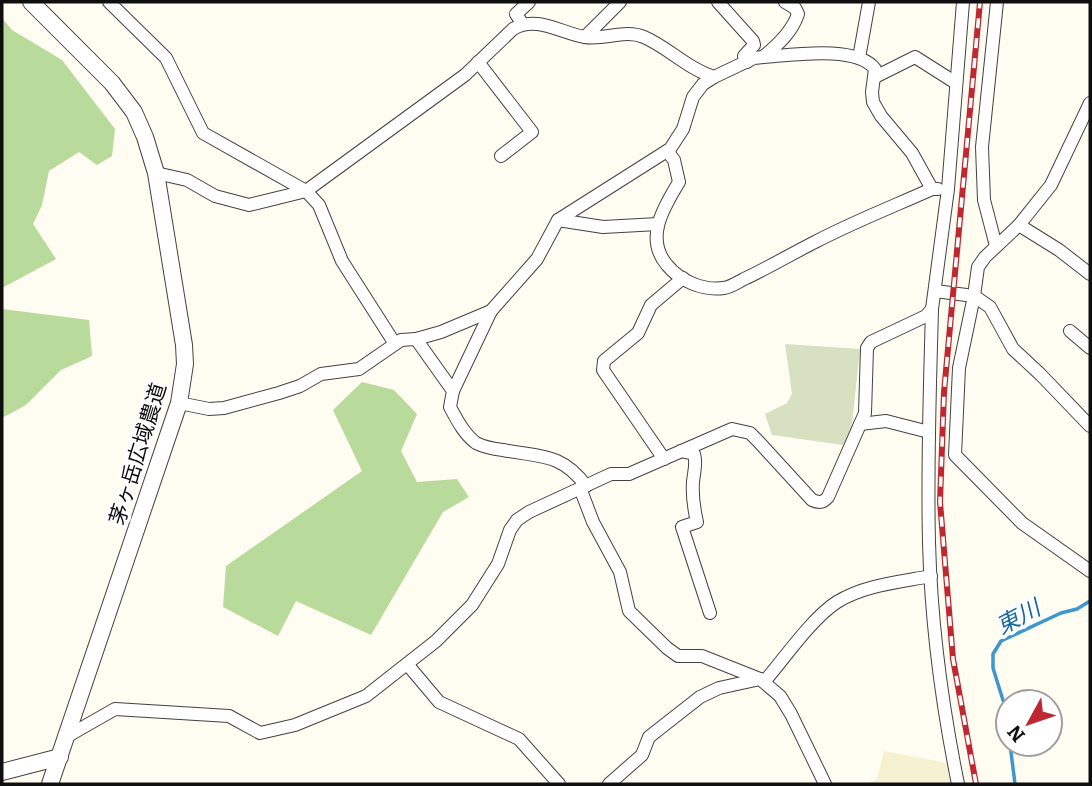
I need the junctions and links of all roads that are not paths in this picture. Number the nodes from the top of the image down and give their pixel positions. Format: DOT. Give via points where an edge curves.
graph roads {
  1 [pos="31,2"];
  2 [pos="109,2"];
  3 [pos="529,2"];
  4 [pos="620,2"];
  5 [pos="718,2"];
  6 [pos="785,2"];
  7 [pos="869,2"];
  8 [pos="962,2"];
  9 [pos="997,2"];
  10 [pos="522,23"];
  11 [pos="585,37"];
  12 [pos="764,57"];
  13 [pos="859,58"];
  14 [pos="478,62"];
  15 [pos="747,62"];
  16 [pos="714,76"];
  17 [pos="875,77"];
  18 [pos="956,83"];
  19 [pos="1090,103"];
  20 [pos="667,150"];
  21 [pos="501,156"];
  22 [pos="156,173"];
  23 [pos="932,189"];
  24 [pos="948,189"];
  25 [pos="306,191"];
  26 [pos="558,220"];
  27 [pos="658,224"];
  28 [pos="1019,225"];
  29 [pos="996,246"];
  30 [pos="1090,274"];
  31 [pos="683,278"];
  32 [pos="935,291"];
  33 [pos="974,296"];
  34 [pos="932,309"];
  35 [pos="492,311"];
  36 [pos="1070,331"];
  37 [pos="416,339"];
  38 [pos="395,344"];
  39 [pos="1090,348"];
  40 [pos="453,391"];
  41 [pos="179,403"];
  42 [pos="1089,422"];
  43 [pos="860,424"];
  44 [pos="929,432"];
  45 [pos="681,451"];
  46 [pos="664,459"];
  47 [pos="583,487"];
  48 [pos="1090,570"];
  49 [pos="931,576"];
  50 [pos="710,613"];
  51 [pos="407,664"];
  52 [pos="762,681"];
  53 [pos="66,737"];
  54 [pos="60,757"];
  55 [pos="2,772"];
  56 [pos="50,784"];
  57 [pos="559,784"];
  58 [pos="609,784"];
  59 [pos="825,784"];
  60 [pos="958,784"];
  1 -- 22 [label="street, 茅ヶ岳広域農道" via="112,83 134,112"];
  2 -- 25 [label="street" via="166,58 203,134"];
  3 -- 10 [label="street" via="516,14"];
  4 -- 11 [label="street"];
  5 -- 15 [label="street" via="753,41 744,56"];
  6 -- 12 [label="street" via="795,8 796,20"];
  7 -- 13 [label="street"];
  8 -- 18 [label="street"];
  9 -- 29 [label="street" via="982,147 984,200"];
  10 -- 11 [label="street"];
  10 -- 14 [label="street"];
  11 -- 16 [label="street" via="644,37"];
  12 -- 13 [label="street" via="845,54"];
  12 -- 15 [label="street"];
  13 -- 17 [label="street" via="875,69"];
  14 -- 21 [label="street" via="532,132"];
  14 -- 25 [label="street"];
  15 -- 16 [label="street"];
  16 -- 20 [label="street" via="692,97 683,130"];
  17 -- 18 [label="street" via="915,57"];
  17 -- 23 [label="street" via="873,102 912,153"];
  18 -- 24 [label="street"];
  19 -- 28 [label="street" via="1051,185"];
  20 -- 26 [label="street"];
  20 -- 27 [label="street" via="679,183"];
  22 -- 25 [label="street" via="187,180 215,196 248,205"];
  22 -- 41 [label="street, 茅ヶ岳広域農道" via="184,345"];
  23 -- 24 [label="street"];
  23 -- 31 [label="street" via="815,241 725,288 691,284"];
  24 -- 32 [label="street"];
  25 -- 38 [label="street" via="318,205 342,261"];
  26 -- 27 [label="street" via="603,227"];
  26 -- 35 [label="street" via="537,259"];
  27 -- 31 [label="street" via="663,261"];
  28 -- 29 [label="street"];
  28 -- 30 [label="street"];
  29 -- 33 [label="street" via="978,267"];
  31 -- 46 [label="street" via="651,305 638,333 602,365"];
  32 -- 33 [label="street"];
  32 -- 34 [label="street"];
  33 -- 42 [label="street" via="990,307 1013,349"];
  33 -- 48 [label="street" via="959,369 955,455 1022,523"];
  34 -- 43 [label="street" via="867,348"];
  34 -- 44 [label="street"];
  35 -- 37 [label="street"];
  35 -- 40 [label="street"];
  36 -- 39 [label="street"];
  37 -- 38 [label="street"];
  37 -- 40 [label="street"];
  38 -- 41 [label="street" via="359,369 321,374 300,386 224,408"];
  40 -- 47 [label="street" via="450,407 478,444 561,461 574,470"];
  41 -- 53 [label="street, 茅ヶ岳広域農道"];
  43 -- 44 [label="street" via="886,421"];
  43 -- 45 [label="street" via="828,497 819,503 803,492 750,433 732,429"];
  44 -- 49 [label="street"];
  45 -- 46 [label="street"];
  45 -- 50 [label="street" via="694,454 696,464 693,503 697,522 682,527"];
  46 -- 47 [label="street"];
  47 -- 51 [label="street" via="517,520 498,564 472,605"];
  47 -- 52 [label="street" via="593,522 620,572 629,611 639,622 678,656 702,656"];
  49 -- 52 [label="street" via="869,588 838,601"];
  49 -- 60 [label="street" via="943,700"];
  51 -- 53 [label="street" via="366,696 271,732 260,733 229,716 115,709"];
  51 -- 57 [label="street" via="439,702 519,739"];
  52 -- 58 [label="street" via="719,688 700,697 649,737 642,755"];
  52 -- 59 [label="street" via="792,714"];
  53 -- 54 [label="street, 茅ヶ岳広域農道"];
  54 -- 55 [label="street"];
  54 -- 56 [label="street, 茅ヶ岳広域農道"];
}
